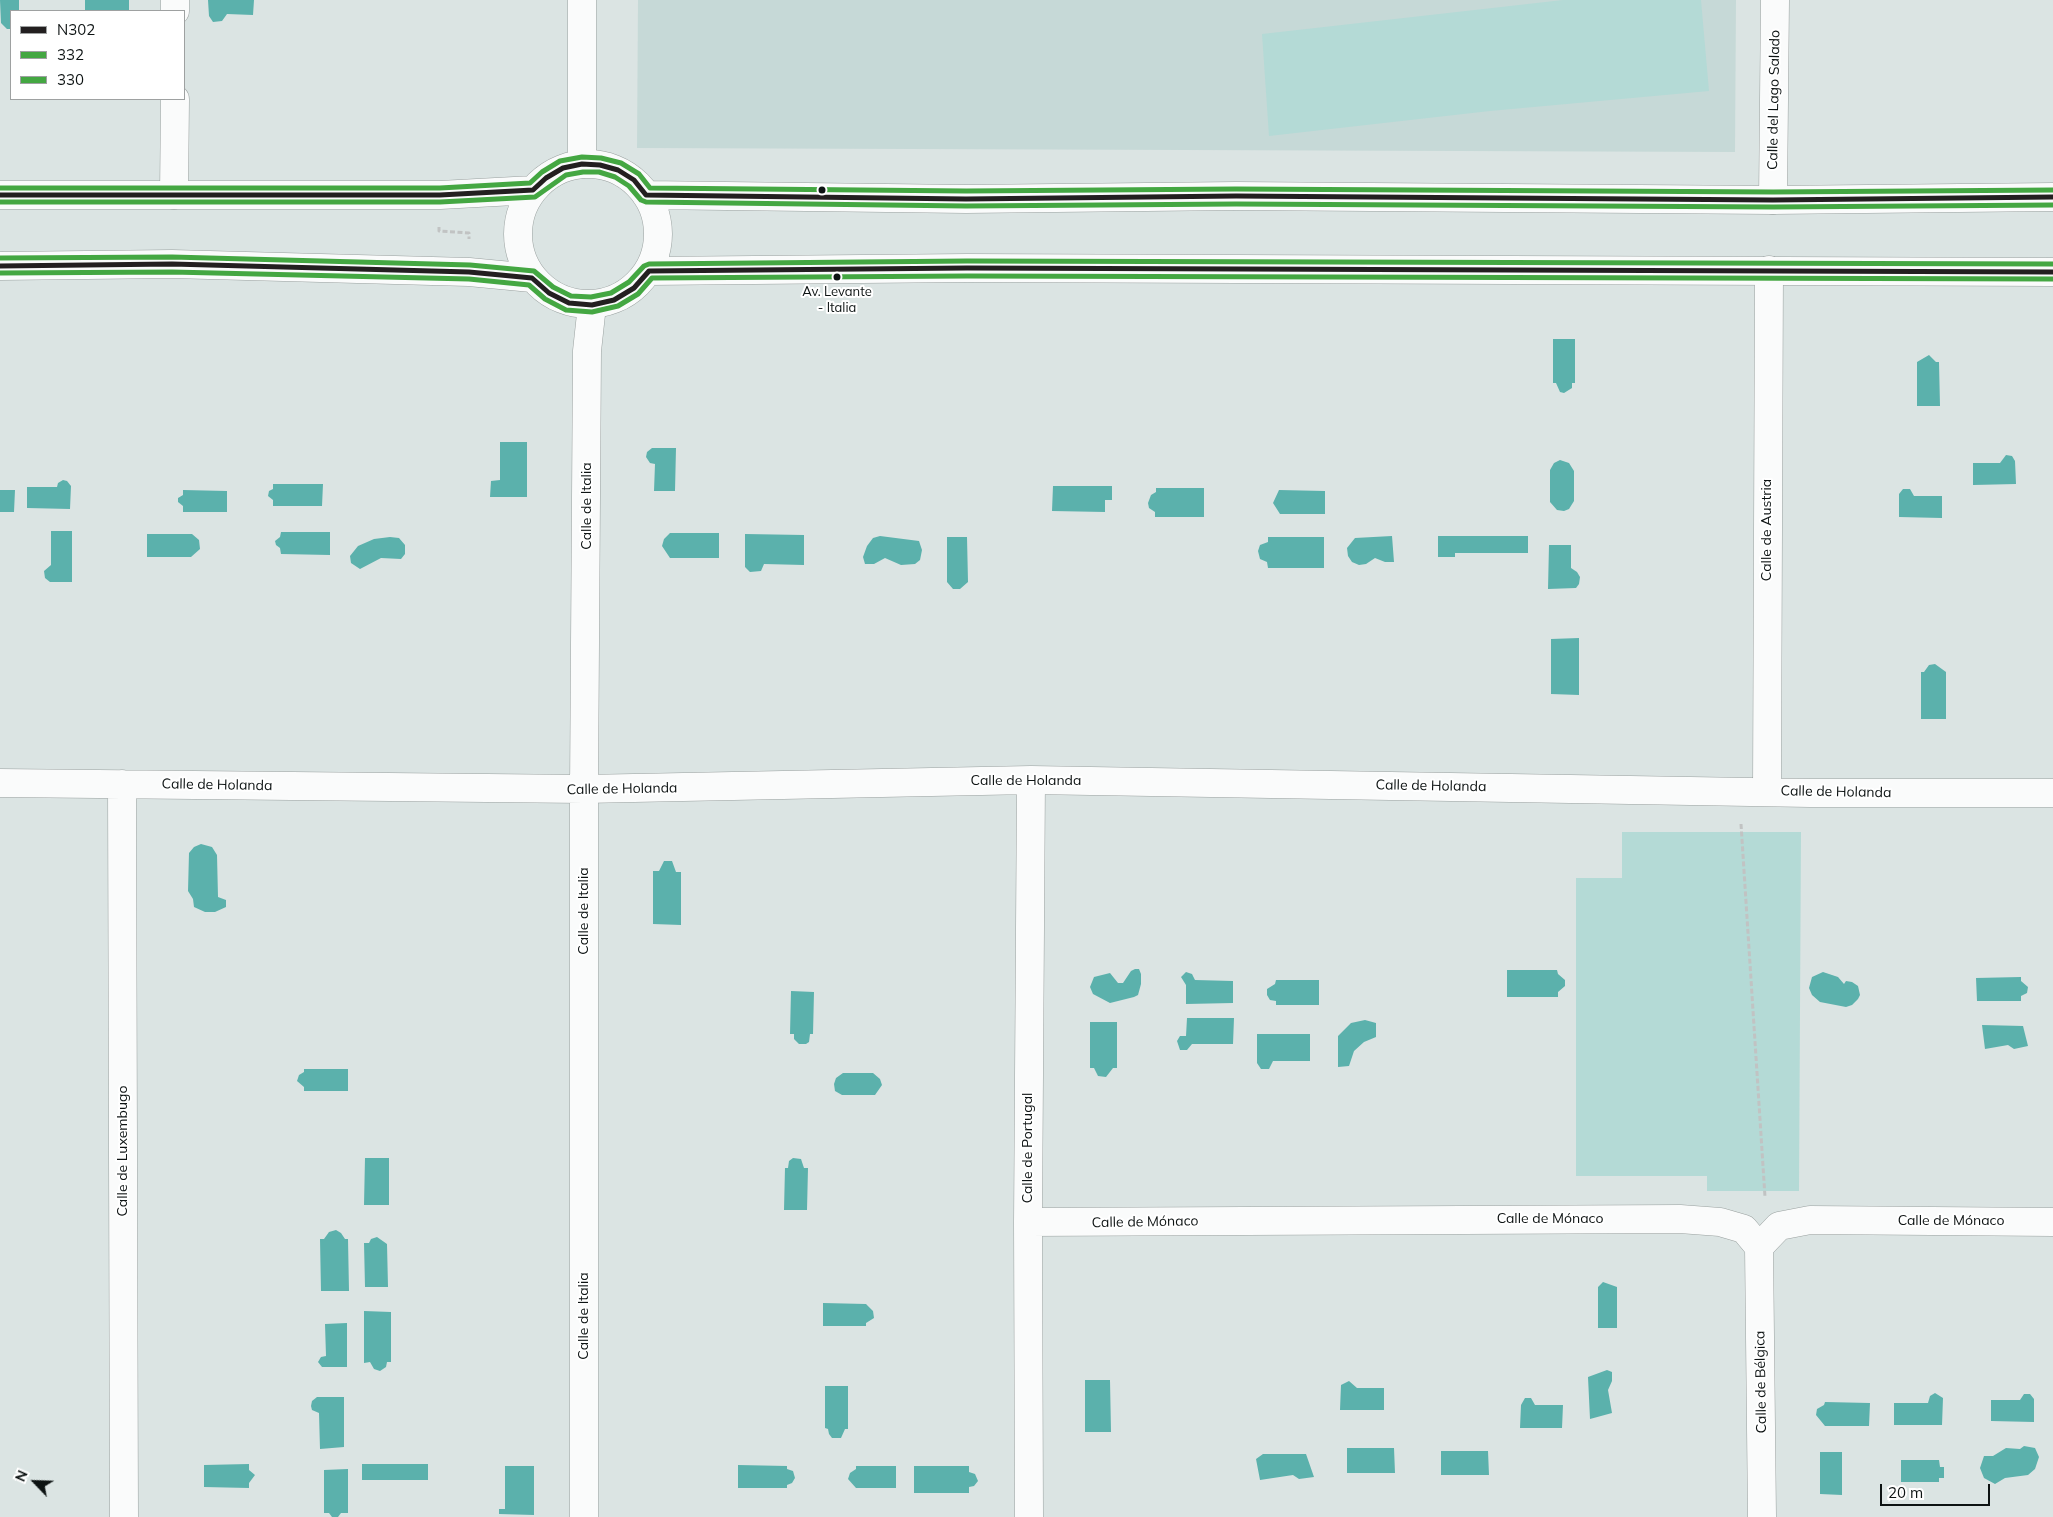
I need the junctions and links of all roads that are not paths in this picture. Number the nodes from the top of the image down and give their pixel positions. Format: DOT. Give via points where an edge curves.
graph roads {
  1 [pos="582,0"];
  2 [pos="1775,0"];
  3 [pos="175,100"];
  4 [pos="582,164"];
  5 [pos="533,190"];
  6 [pos="174,195"];
  7 [pos="646,195"];
  8 [pos="0,196"];
  9 [pos="2053,198"];
  10 [pos="1773,200"];
  11 [pos="0,266"];
  12 [pos="1769,270"];
  13 [pos="649,271"];
  14 [pos="2053,272"];
  15 [pos="532,278"];
  16 [pos="592,305"];
  17 [pos="1031,780"];
  18 [pos="0,783"];
  19 [pos="122,784"];
  20 [pos="584,789"];
  21 [pos="1767,790"];
  22 [pos="2053,793"];
  23 [pos="1028,1222"];
  24 [pos="2053,1222"];
  25 [pos="1759,1247"];
  26 [pos="124,1517"];
  27 [pos="584,1517"];
  28 [pos="1029,1517"];
  29 [pos="1762,1517"];
  1 -- 4 [label="street"];
  2 -- 10 [label="street, Calle del Lago Salado"];
  3 -- 6 [label="street"];
  4 -- 5 [label="street" via="563,168"];
  4 -- 7 [label="street" via="618,170 634,180"];
  5 -- 6 [label="street" via="440,196"];
  5 -- 15 [label="street" via="522,211 517,234 521,257"];
  6 -- 8 [label="street"];
  7 -- 10 [label="street" via="966,199 1246,196"];
  7 -- 13 [label="street" via="655,212 658,232 656,252"];
  9 -- 10 [label="street"];
  11 -- 15 [label="street" via="172,264 469,272"];
  12 -- 13 [label="street" via="957,268"];
  12 -- 14 [label="street"];
  12 -- 21 [label="street, Calle de Austria"];
  13 -- 16 [label="street" via="634,288 614,300"];
  15 -- 16 [label="street" via="549,293 569,303"];
  16 -- 20 [label="street, Calle de Italia" via="587,351"];
  17 -- 20 [label="street, Calle de Holanda"];
  17 -- 21 [label="street, Calle de Holanda"];
  17 -- 23 [label="street, Calle de Portugal"];
  18 -- 19 [label="street, Calle de Holanda"];
  19 -- 20 [label="street, Calle de Holanda"];
  19 -- 26 [label="street, Calle de Luxembugo"];
  20 -- 27 [label="street, Calle de Italia"];
  21 -- 22 [label="street, Calle de Holanda" via="1810,793"];
  23 -- 25 [label="street, Calle de Mónaco" via="1680,1219 1720,1222 1744,1230"];
  23 -- 28 [label="street, Calle de Portugal"];
  24 -- 25 [label="street, Calle de Mónaco" via="1810,1220 1779,1226"];
  25 -- 29 [label="street, Calle de Bélgica"];
}
